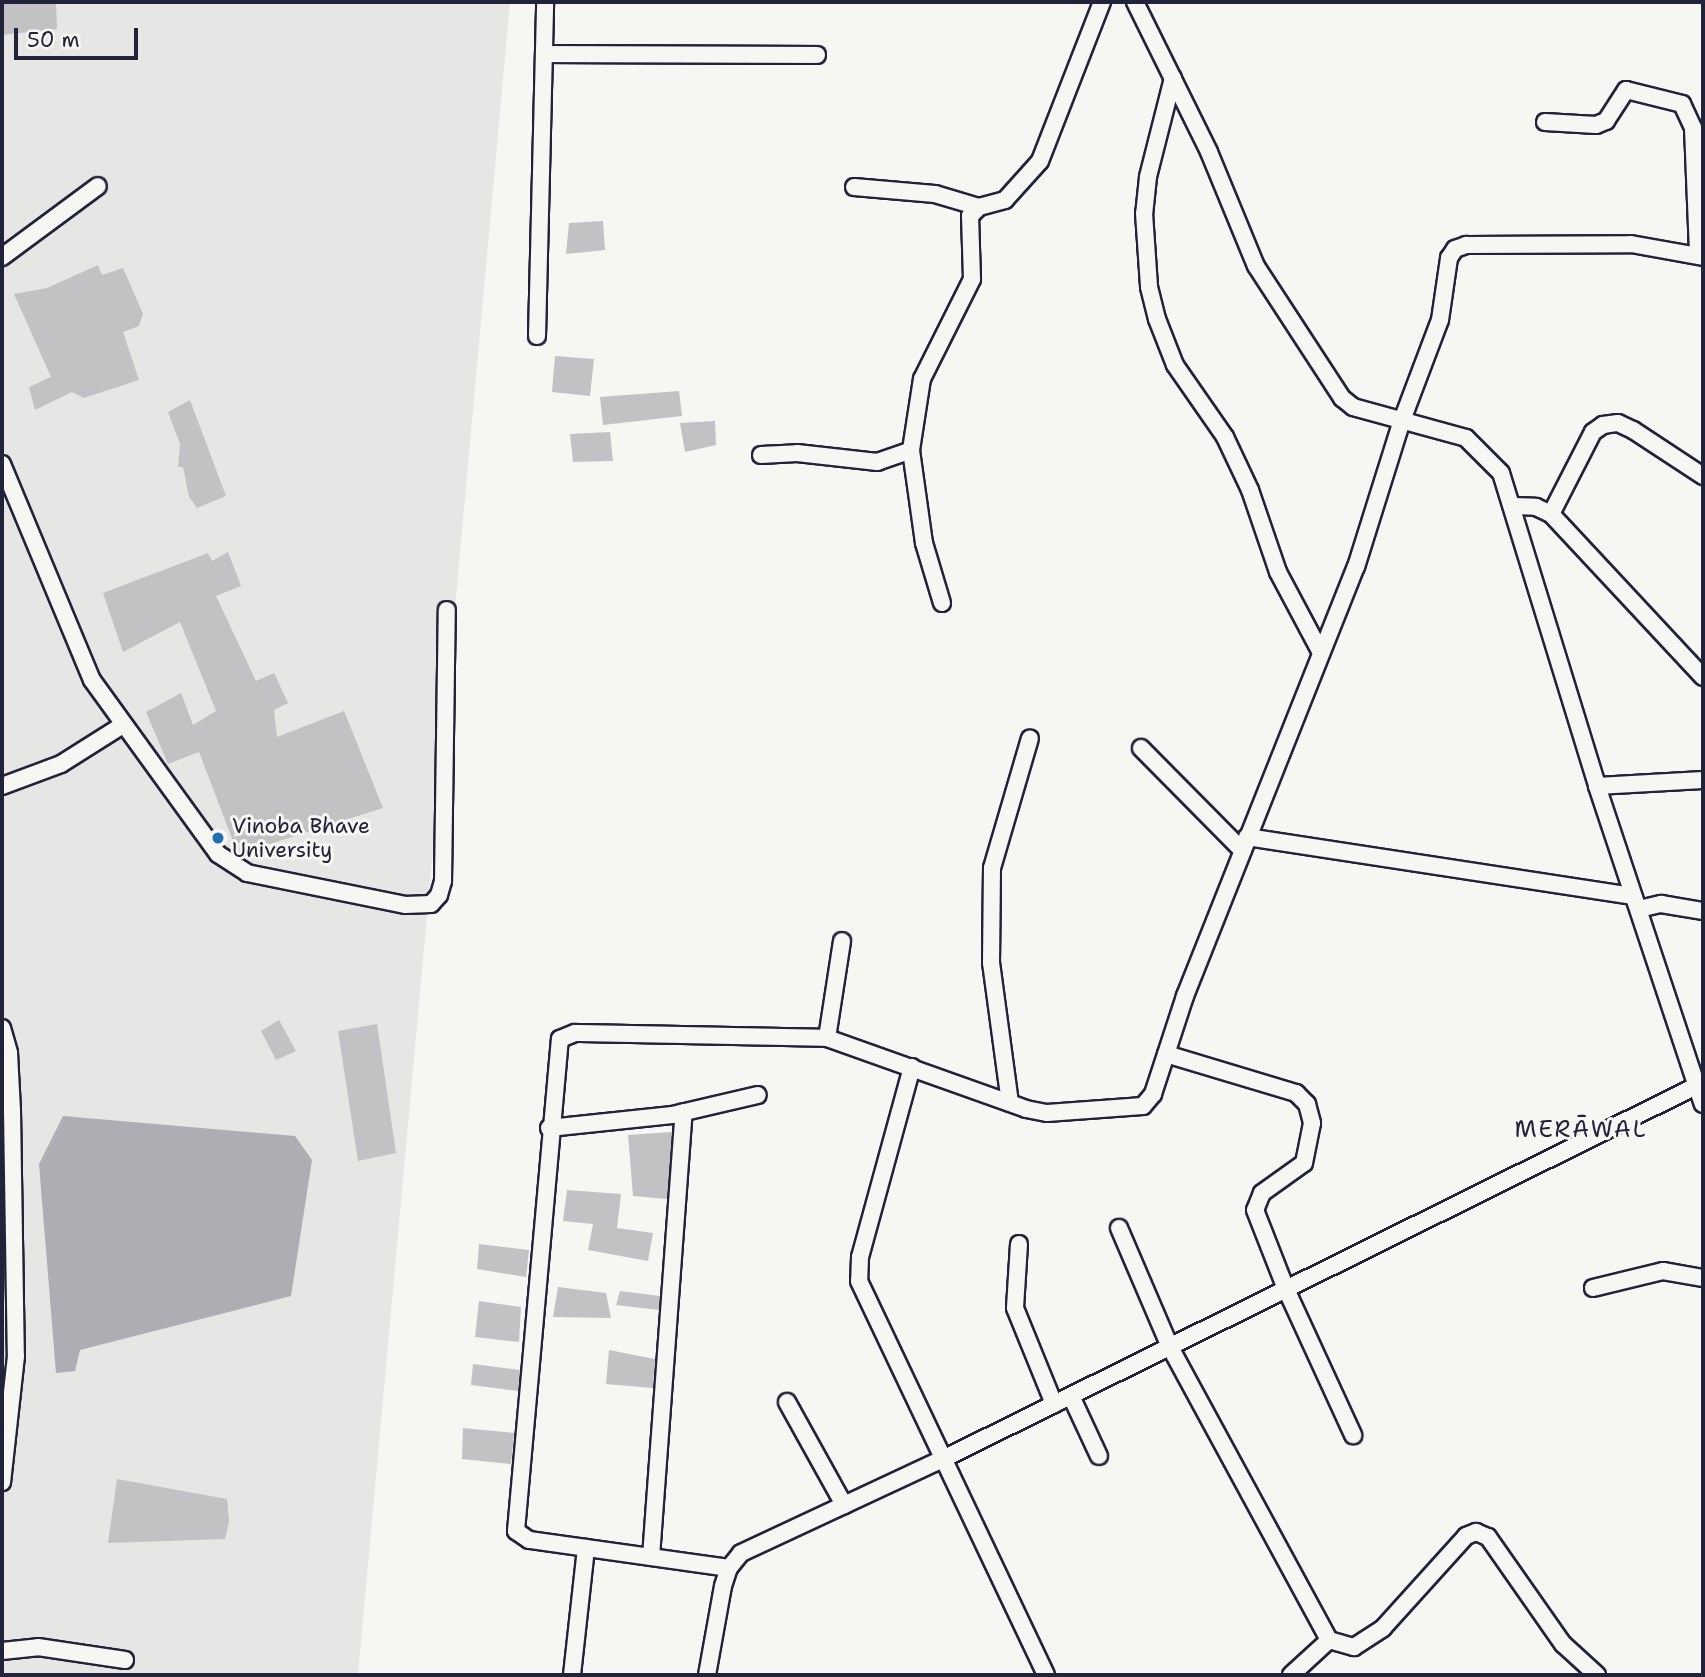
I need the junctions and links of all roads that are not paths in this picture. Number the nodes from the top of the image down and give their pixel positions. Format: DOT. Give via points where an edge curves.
graph roads {
  1 [pos="545,2"];
  2 [pos="1102,2"];
  3 [pos="1135,2"];
  4 [pos="545,54"];
  5 [pos="817,55"];
  6 [pos="1173,78"];
  7 [pos="1545,122"];
  8 [pos="98,186"];
  9 [pos="854,187"];
  10 [pos="979,207"];
  11 [pos="1701,256"];
  12 [pos="2,257"];
  13 [pos="537,336"];
  14 [pos="1401,422"];
  15 [pos="911,450"];
  16 [pos="761,455"];
  17 [pos="2,464"];
  18 [pos="1703,476"];
  19 [pos="1514,506"];
  20 [pos="1551,514"];
  21 [pos="942,603"];
  22 [pos="447,610"];
  23 [pos="1320,651"];
  24 [pos="1703,677"];
  25 [pos="123,725"];
  26 [pos="1031,738"];
  27 [pos="1141,748"];
  28 [pos="1703,780"];
  29 [pos="2,786"];
  30 [pos="1597,786"];
  31 [pos="1245,843"];
  32 [pos="1636,902"];
  33 [pos="1703,911"];
  34 [pos="842,942"];
  35 [pos="2,1028"];
  36 [pos="827,1038"];
  37 [pos="1166,1054"];
  38 [pos="912,1067"];
  39 [pos="1698,1085"];
  40 [pos="758,1095"];
  41 [pos="1010,1103"];
  42 [pos="1703,1104"];
  43 [pos="684,1112"];
  44 [pos="549,1128"];
  45 [pos="1119,1228"];
  46 [pos="1019,1244"];
  47 [pos="1703,1278"];
  48 [pos="1594,1288"];
  49 [pos="1286,1289"];
  50 [pos="1170,1347"];
  51 [pos="1071,1396"];
  52 [pos="787,1402"];
  53 [pos="1054,1404"];
  54 [pos="1353,1435"];
  55 [pos="1099,1456"];
  56 [pos="943,1459"];
  57 [pos="2,1482"];
  58 [pos="844,1505"];
  59 [pos="586,1548"];
  60 [pos="651,1557"];
  61 [pos="729,1568"];
  62 [pos="1329,1640"];
  63 [pos="2,1651"];
  64 [pos="125,1660"];
  65 [pos="572,1675"];
  66 [pos="707,1675"];
  67 [pos="1046,1675"];
  68 [pos="1291,1675"];
  69 [pos="1597,1675"];
  1 -- 4 [label="street"];
  2 -- 10 [label="street" via="1040,161 1005,200"];
  3 -- 6 [label="street"];
  4 -- 5 [label="street"];
  4 -- 13 [label="street"];
  6 -- 14 [label="street" via="1265,284 1342,398 1353,407"];
  6 -- 23 [label="street" via="1148,177 1144,213 1157,319 1175,365 1224,437 1250,490 1278,572"];
  7 -- 11 [label="street" via="1596,125 1606,121 1626,90 1682,104 1693,128"];
  8 -- 12 [label="street"];
  9 -- 10 [label="street" via="935,194"];
  10 -- 15 [label="street" via="970,216 972,279 922,379"];
  11 -- 14 [label="street" via="1632,244 1455,248 1449,258 1440,320"];
  14 -- 19 [label="street" via="1466,438 1501,472"];
  14 -- 23 [label="street" via="1356,567"];
  15 -- 16 [label="street" via="869,463 797,453"];
  15 -- 21 [label="street" via="924,543"];
  17 -- 25 [label="street" via="79,651"];
  18 -- 20 [label="street" via="1633,430 1618,423 1603,425 1592,432"];
  19 -- 20 [label="street" via="1536,507"];
  19 -- 30 [label="street"];
  20 -- 24 [label="street"];
  22 -- 25 [label="street" via="443,881 431,904 405,905 230,866"];
  23 -- 31 [label="street"];
  25 -- 29 [label="street" via="61,764"];
  26 -- 41 [label="street" via="992,868 990,963"];
  27 -- 31 [label="street"];
  28 -- 30 [label="street"];
  30 -- 32 [label="street"];
  31 -- 32 [label="street"];
  31 -- 37 [label="street"];
  32 -- 33 [label="street"];
  32 -- 39 [label="street"];
  34 -- 36 [label="street"];
  35 -- 57 [label="street" via="9,1053 13,1135 16,1343"];
  36 -- 38 [label="street"];
  36 -- 44 [label="street" via="575,1033 560,1039"];
  37 -- 41 [label="street" via="1153,1094 1143,1106 1047,1113"];
  37 -- 49 [label="street" via="1296,1093 1307,1104 1312,1123 1304,1163 1262,1193 1255,1210"];
  38 -- 41 [label="street"];
  38 -- 56 [label="street" via="860,1257 859,1281"];
  39 -- 42 [label="street"];
  39 -- 49 [label="street"];
  40 -- 43 [label="street"];
  43 -- 44 [label="street"];
  43 -- 60 [label="street"];
  44 -- 59 [label="street" via="515,1522 516,1531 529,1540"];
  45 -- 50 [label="street"];
  46 -- 53 [label="street" via="1016,1308"];
  47 -- 48 [label="street" via="1663,1271"];
  49 -- 50 [label="street"];
  49 -- 54 [label="street"];
  50 -- 51 [label="street"];
  50 -- 62 [label="street"];
  51 -- 53 [label="street"];
  51 -- 55 [label="street"];
  52 -- 58 [label="street"];
  53 -- 56 [label="street"];
  56 -- 58 [label="street"];
  56 -- 67 [label="street"];
  58 -- 61 [label="street" via="741,1553"];
  59 -- 60 [label="street"];
  59 -- 65 [label="street"];
  60 -- 61 [label="street"];
  61 -- 66 [label="street"];
  62 -- 68 [label="street"];
  62 -- 69 [label="street" via="1353,1647 1383,1628 1466,1536 1476,1532 1488,1537 1563,1644"];
  63 -- 64 [label="street" via="38,1647"];
}
